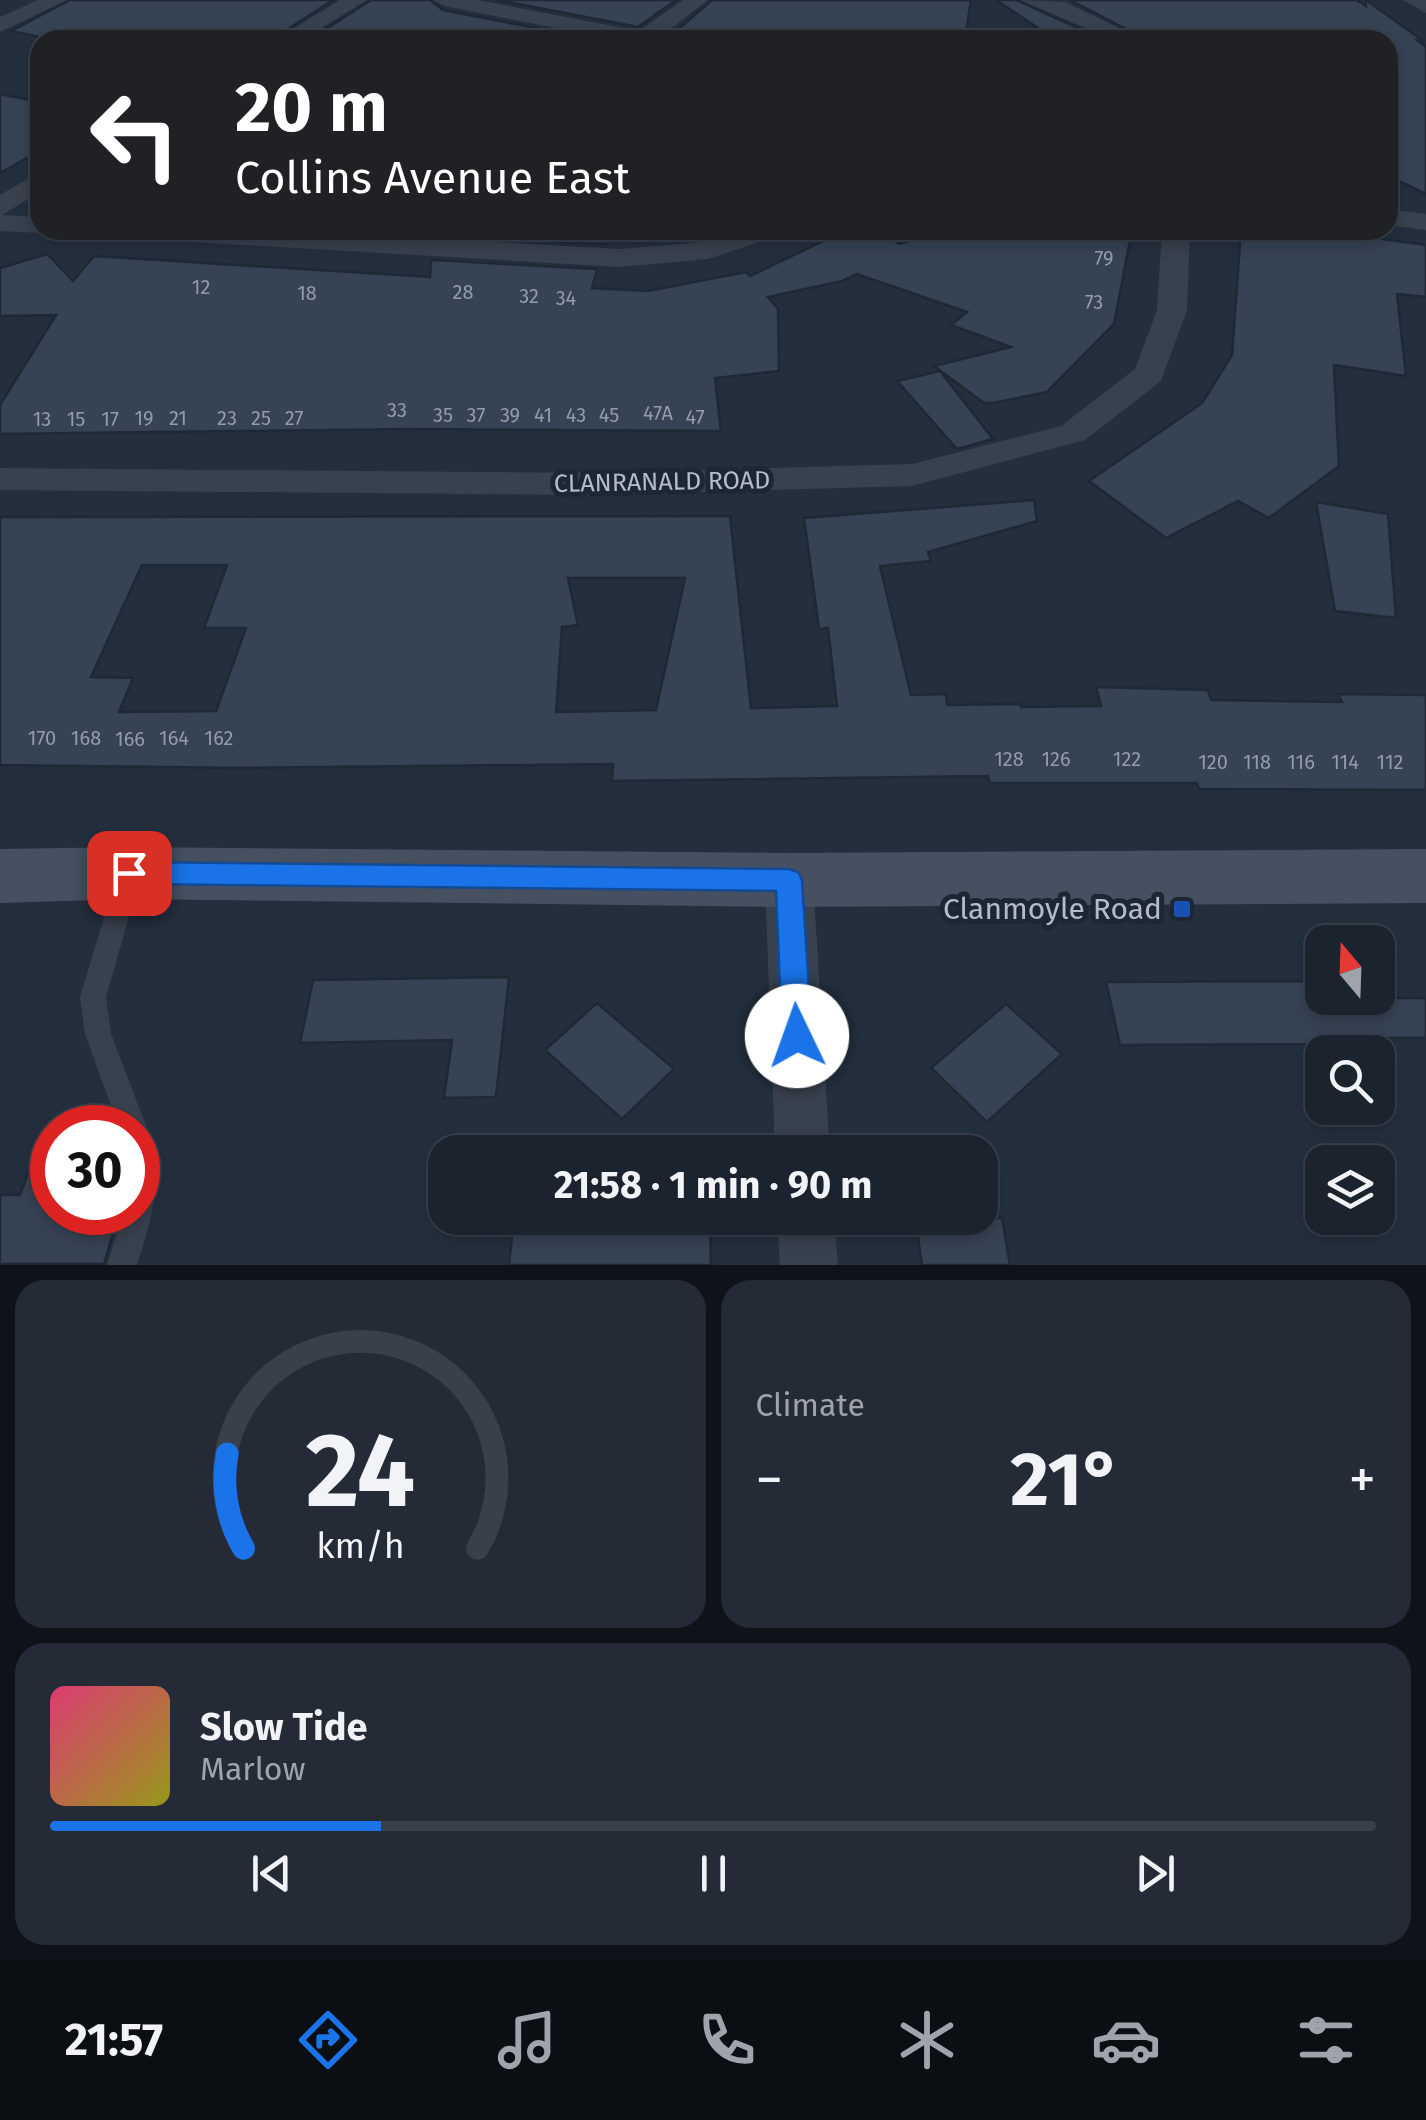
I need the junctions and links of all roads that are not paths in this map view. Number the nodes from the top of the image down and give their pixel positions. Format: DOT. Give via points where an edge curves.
graph roads {
  1 [pos="56,0"];
  2 [pos="356,0"];
  3 [pos="444,0"];
  4 [pos="697,0"];
  5 [pos="1031,0"];
  6 [pos="1414,0"];
  7 [pos="1426,7"];
  8 [pos="0,25"];
  9 [pos="304,30"];
  10 [pos="600,30"];
  11 [pos="659,30"];
  12 [pos="1110,30"];
  13 [pos="30,187"];
  14 [pos="0,207"];
  15 [pos="1398,218"];
  16 [pos="1426,222"];
  17 [pos="0,223"];
  18 [pos="30,224"];
  19 [pos="302,240"];
  20 [pos="738,240"];
  21 [pos="1176,240"];
  22 [pos="0,478"];
  23 [pos="129,873"];
  24 [pos="0,876"];
  25 [pos="1426,876"];
  26 [pos="789,880"];
  27 [pos="124,1105"];
  28 [pos="802,1135"];
  29 [pos="132,1235"];
  30 [pos="807,1235"];
  31 [pos="122,1265"];
  32 [pos="809,1265"];
  1 -- 8 [label="street"];
  2 -- 9 [label="street"];
  3 -- 10 [label="street"];
  4 -- 11 [label="street"];
  5 -- 12 [label="street"];
  6 -- 7 [label="street"];
  13 -- 14 [label="street"];
  15 -- 16 [label="street"];
  17 -- 18 [label="street"];
  19 -- 20 [label="street" via="620,258 708,250"];
  21 -- 22 [label="street, CLANRANALD ROAD" via="1172,310 1150,374 1073,432 912,475 600,484"];
  23 -- 24 [label="main road"];
  23 -- 26 [label="main road"];
  23 -- 27 [label="lane" via="92,997"];
  25 -- 26 [label="main road"];
  26 -- 28 [label="street"];
  29 -- 31 [label="lane"];
  30 -- 32 [label="street"];
}
